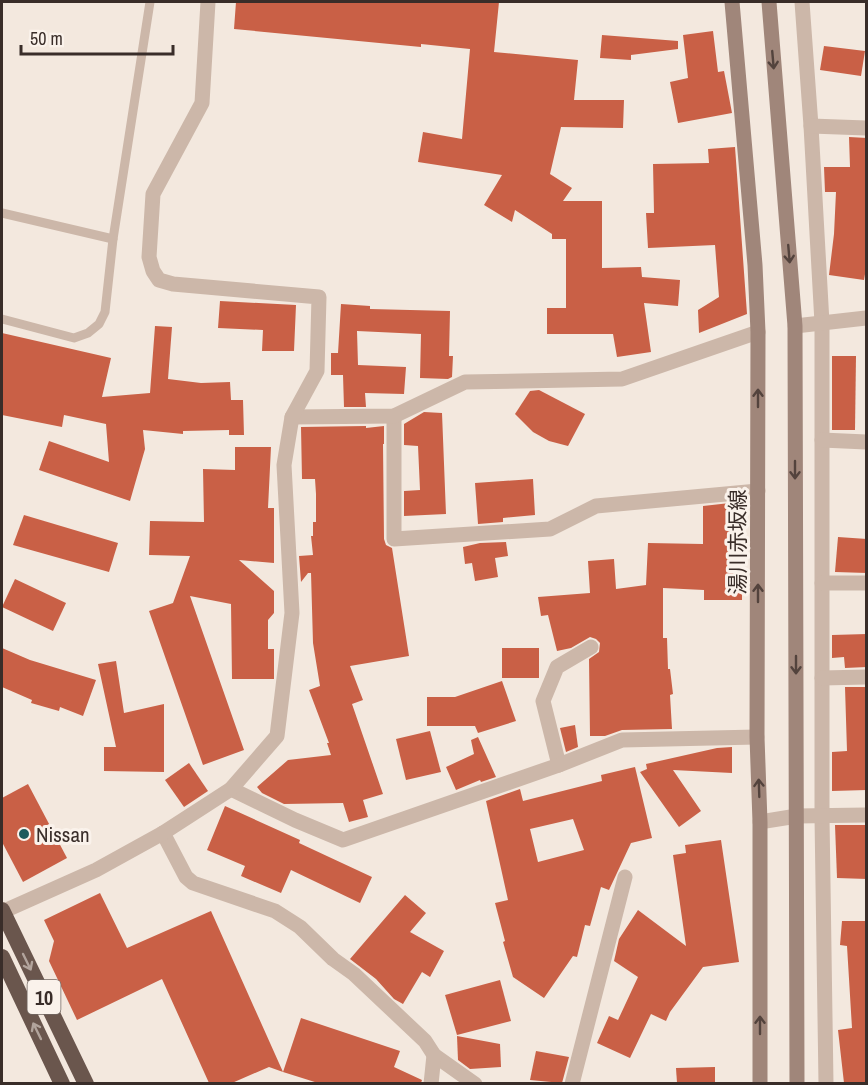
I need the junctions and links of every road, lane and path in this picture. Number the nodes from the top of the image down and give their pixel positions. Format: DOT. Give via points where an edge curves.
graph roads {
  1 [pos="150,2"];
  2 [pos="208,2"];
  3 [pos="732,2"];
  4 [pos="769,2"];
  5 [pos="802,2"];
  6 [pos="812,126"];
  7 [pos="867,128"];
  8 [pos="2,213"];
  9 [pos="113,239"];
  10 [pos="867,318"];
  11 [pos="2,319"];
  12 [pos="822,323"];
  13 [pos="795,326"];
  14 [pos="758,332"];
  15 [pos="394,416"];
  16 [pos="292,417"];
  17 [pos="822,440"];
  18 [pos="867,442"];
  19 [pos="758,491"];
  20 [pos="822,583"];
  21 [pos="867,583"];
  22 [pos="591,647"];
  23 [pos="867,677"];
  24 [pos="822,678"];
  25 [pos="757,737"];
  26 [pos="558,765"];
  27 [pos="231,789"];
  28 [pos="867,815"];
  29 [pos="797,816"];
  30 [pos="822,817"];
  31 [pos="760,822"];
  32 [pos="164,833"];
  33 [pos="626,877"];
  34 [pos="2,911"];
  35 [pos="2,957"];
  36 [pos="434,1055"];
  37 [pos="62,1083"];
  38 [pos="86,1083"];
  39 [pos="431,1083"];
  40 [pos="475,1083"];
  41 [pos="572,1083"];
  42 [pos="760,1083"];
  43 [pos="797,1083"];
  44 [pos="826,1083"];
  1 -- 9 [label="lane"];
  2 -- 16 [label="street" via="202,103 153,194 149,257 159,280 173,284 319,297 317,371"];
  3 -- 14 [label="main road, 湯川赤坂線"];
  4 -- 13 [label="main road, one-way"];
  5 -- 6 [label="street"];
  6 -- 7 [label="street"];
  6 -- 12 [label="street"];
  8 -- 9 [label="lane"];
  9 -- 11 [label="lane" via="105,312 88,333 74,338"];
  10 -- 12 [label="street"];
  12 -- 13 [label="street"];
  12 -- 17 [label="street"];
  13 -- 29 [label="main road, one-way"];
  14 -- 15 [label="street" via="622,379 465,382"];
  19 -- 14 [label="main road, 湯川赤坂線, one-way"];
  15 -- 16 [label="street"];
  15 -- 19 [label="street" via="394,539 550,529 596,506"];
  16 -- 27 [label="street" via="284,465 291,613 277,736"];
  17 -- 18 [label="street"];
  17 -- 20 [label="street"];
  25 -- 19 [label="main road, 湯川赤坂線, one-way"];
  20 -- 21 [label="street"];
  20 -- 24 [label="street"];
  22 -- 26 [label="street" via="556,668 543,701"];
  23 -- 24 [label="street"];
  24 -- 30 [label="street"];
  25 -- 26 [label="street" via="622,740"];
  31 -- 25 [label="main road, 湯川赤坂線, one-way"];
  26 -- 27 [label="street" via="343,840"];
  27 -- 32 [label="street"];
  28 -- 30 [label="street"];
  29 -- 30 [label="street"];
  29 -- 31 [label="street"];
  29 -- 43 [label="main road"];
  30 -- 44 [label="street"];
  42 -- 31 [label="main road, 湯川赤坂線, one-way"];
  32 -- 34 [label="street" via="96,870"];
  32 -- 36 [label="street" via="186,877 193,883 287,917 354,974 425,1041"];
  33 -- 41 [label="street"];
  34 -- 38 [label="highway, 10, one-way"];
  37 -- 35 [label="highway, 10, one-way"];
  36 -- 39 [label="street"];
  36 -- 40 [label="street"];
}
